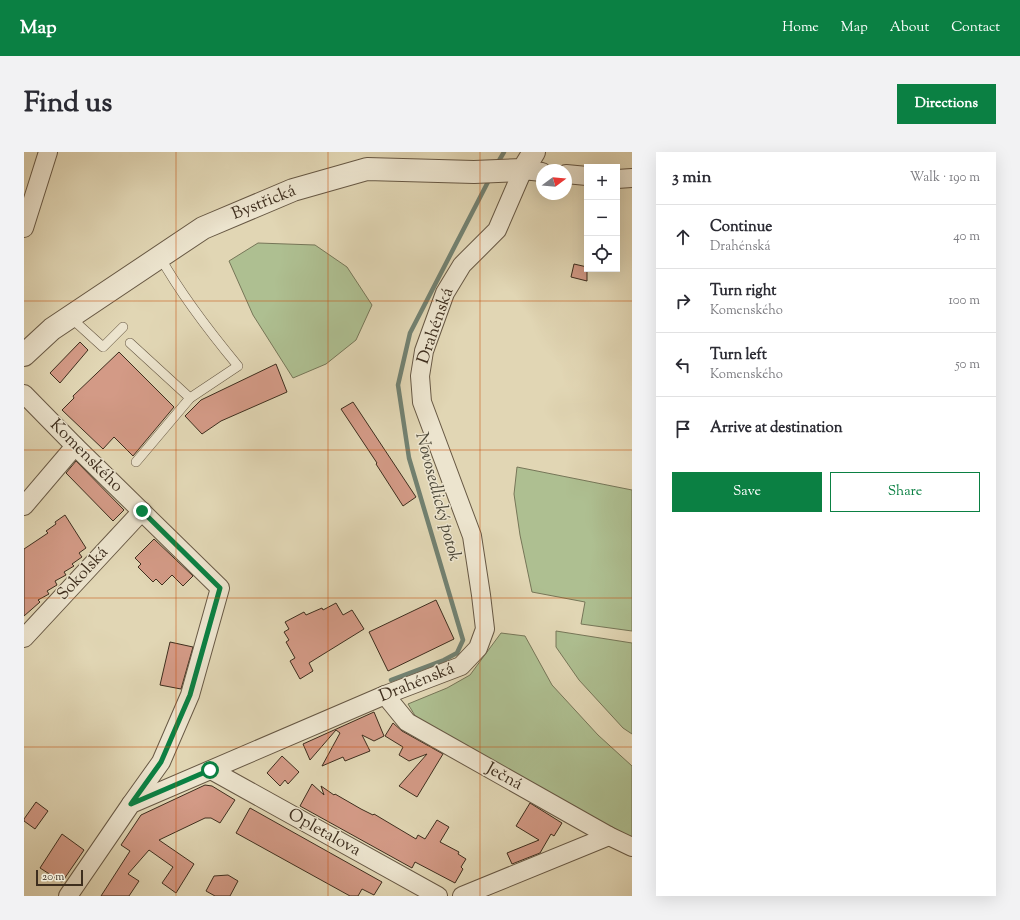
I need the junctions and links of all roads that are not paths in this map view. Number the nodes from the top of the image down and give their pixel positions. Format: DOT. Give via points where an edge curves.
graph roads {
  1 [pos="48,152"];
  2 [pos="518,167"];
  3 [pos="572,175"];
  4 [pos="584,176"];
  5 [pos="632,178"];
  6 [pos="620,179"];
  7 [pos="24,228"];
  8 [pos="160,257"];
  9 [pos="70,317"];
  10 [pos="123,327"];
  11 [pos="130,343"];
  12 [pos="24,355"];
  13 [pos="24,394"];
  14 [pos="190,398"];
  15 [pos="75,446"];
  16 [pos="136,462"];
  17 [pos="24,506"];
  18 [pos="142,511"];
  19 [pos="24,638"];
  20 [pos="386,695"];
  21 [pos="210,770"];
  22 [pos="131,804"];
  23 [pos="609,836"];
  24 [pos="632,847"];
  25 [pos="68,896"];
  26 [pos="438,896"];
  27 [pos="462,896"];
  1 -- 7 [label="street"];
  2 -- 8 [label="street, Bystřická" via="367,169 293,190 203,228"];
  2 -- 20 [label="street, Drahénská" via="497,230 462,265 445,293 424,351 420,376 422,402 472,536 485,629 478,648 461,666"];
  3 -- 4 [label="street"];
  5 -- 6 [label="street"];
  8 -- 9 [label="street, Bystřická"];
  8 -- 14 [label="lane" via="211,334 238,366"];
  9 -- 10 [label="lane" via="103,347"];
  9 -- 12 [label="street, Bystřická" via="52,329"];
  11 -- 14 [label="lane"];
  13 -- 15 [label="street, Komenského"];
  14 -- 16 [label="lane"];
  15 -- 17 [label="street"];
  15 -- 18 [label="street, Komenského"];
  18 -- 19 [label="street, Sokolská"];
  18 -- 22 [label="street, Komenského" via="220,588 190,695 161,762"];
  20 -- 21 [label="street, Drahénská"];
  20 -- 23 [label="street, Ječná" via="407,722"];
  21 -- 22 [label="street, Drahénská"];
  21 -- 26 [label="street, Opletalova"];
  22 -- 25 [label="street"];
  23 -- 24 [label="street, Ječná"];
  23 -- 27 [label="street"];
}
